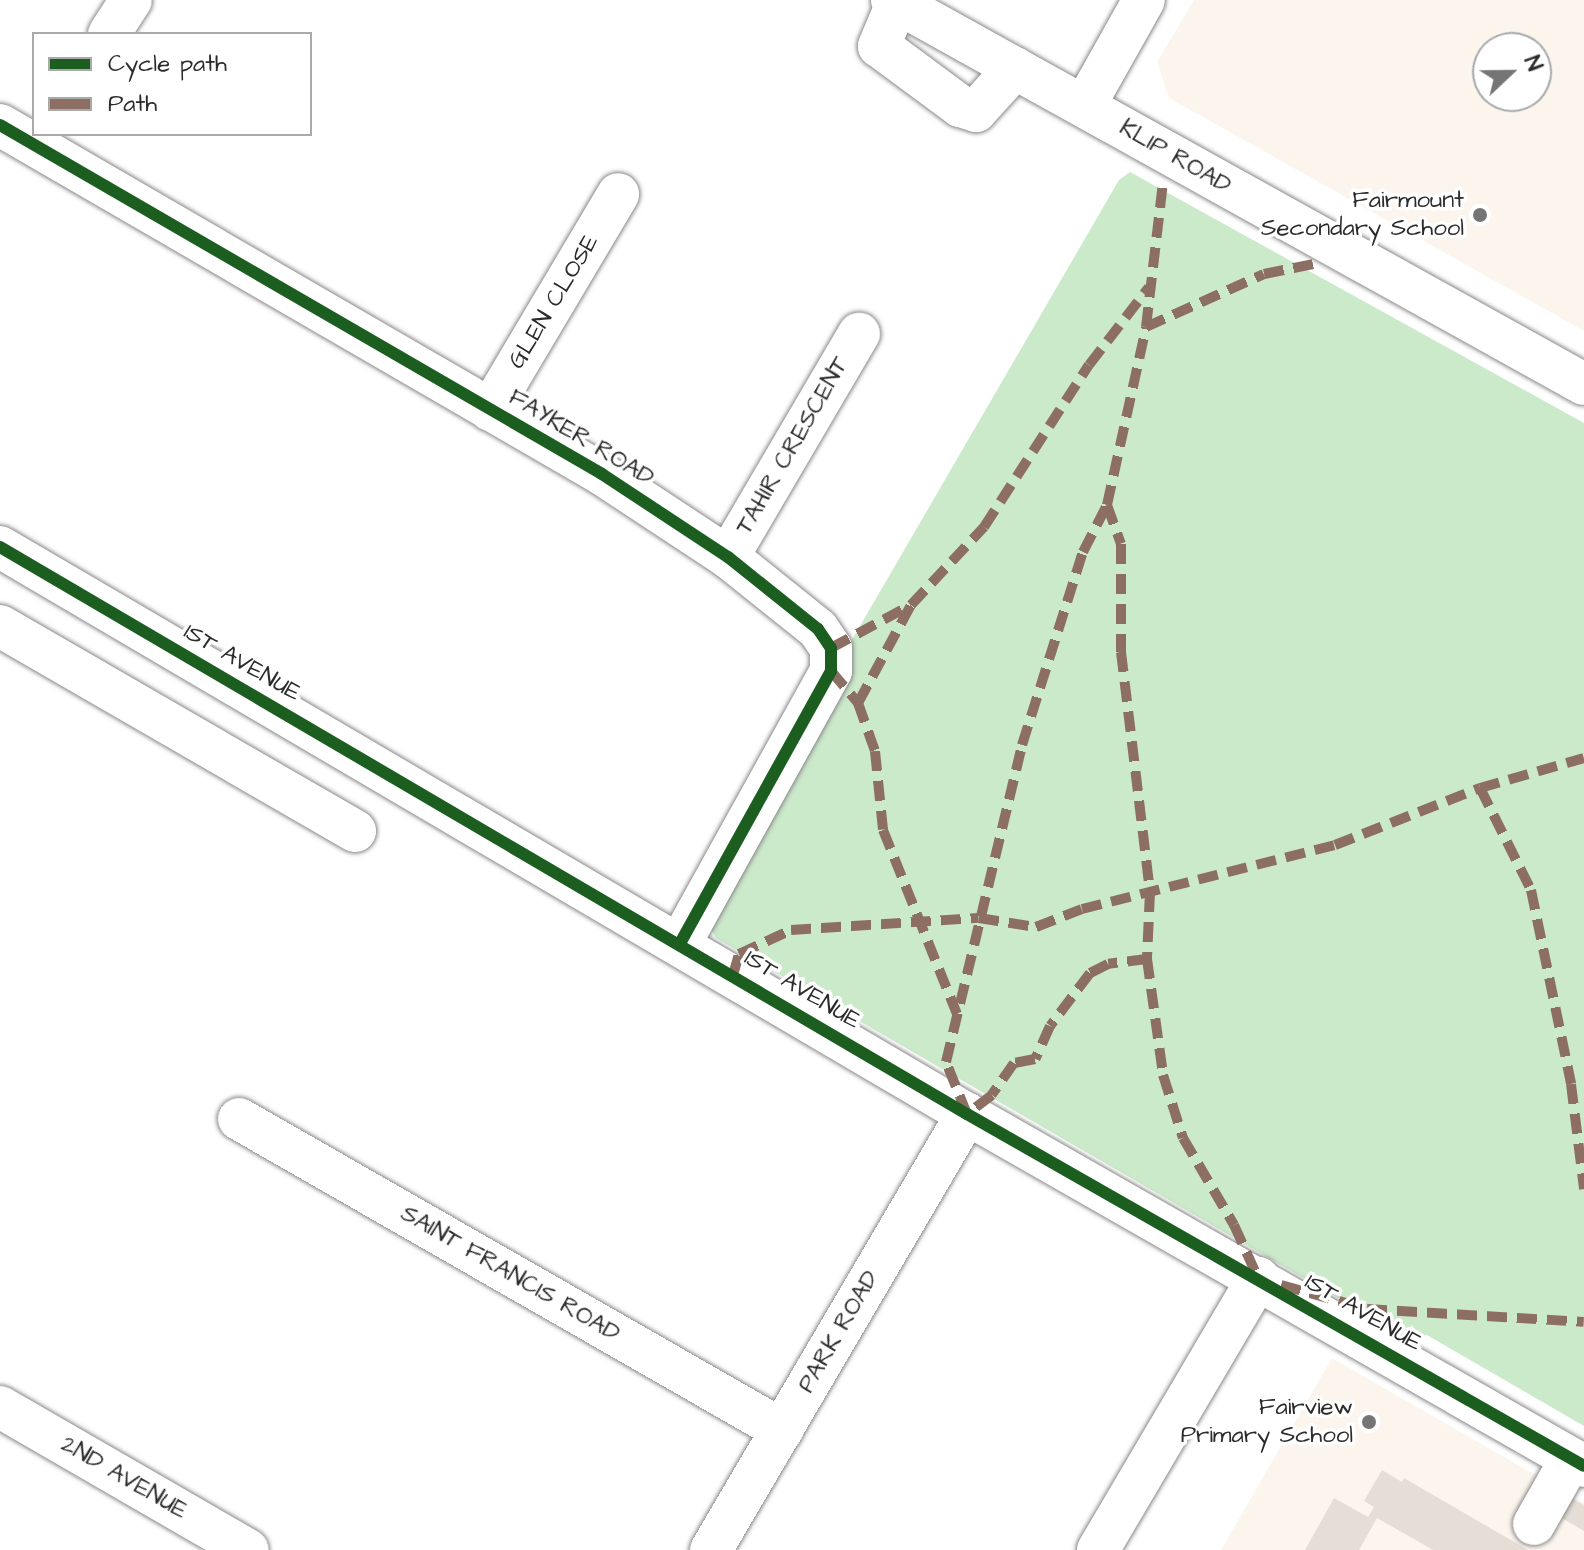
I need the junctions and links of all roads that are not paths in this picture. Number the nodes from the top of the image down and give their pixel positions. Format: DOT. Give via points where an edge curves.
graph roads {
  1 [pos="131,0"];
  2 [pos="1144,0"];
  3 [pos="895,1"];
  4 [pos="110,32"];
  5 [pos="1015,68"];
  6 [pos="1085,105"];
  7 [pos="0,125"];
  8 [pos="43,141"];
  9 [pos="618,194"];
  10 [pos="859,334"];
  11 [pos="1584,384"];
  12 [pos="490,410"];
  13 [pos="0,547"];
  14 [pos="728,557"];
  15 [pos="0,626"];
  16 [pos="355,831"];
  17 [pos="680,943"];
  18 [pos="967,1114"];
  19 [pos="239,1119"];
  20 [pos="1258,1278"];
  21 [pos="0,1407"];
  22 [pos="782,1430"];
  23 [pos="1578,1462"];
  24 [pos="1534,1524"];
  25 [pos="248,1550"];
  26 [pos="711,1550"];
  27 [pos="1098,1550"];
  1 -- 4 [label="street"];
  2 -- 6 [label="street"];
  3 -- 5 [label="street, KLIP ROAD"];
  3 -- 5 [label="street" via="879,46 960,106 976,111"];
  5 -- 6 [label="street, KLIP ROAD"];
  6 -- 11 [label="street, KLIP ROAD"];
  7 -- 8 [label="street, FAYKER ROAD"];
  8 -- 12 [label="street, FAYKER ROAD"];
  9 -- 12 [label="street, GLEN CLOSE"];
  10 -- 14 [label="street, TAHIR CRESCENT"];
  12 -- 14 [label="street, FAYKER ROAD"];
  13 -- 17 [label="street, 1ST AVENUE"];
  14 -- 17 [label="street, FAYKER ROAD" via="818,629 831,648 831,671"];
  15 -- 16 [label="street"];
  17 -- 18 [label="street, 1ST AVENUE"];
  18 -- 20 [label="street, 1ST AVENUE"];
  18 -- 22 [label="street, PARK ROAD"];
  19 -- 22 [label="street, SAINT FRANCIS ROAD"];
  20 -- 23 [label="street, 1ST AVENUE"];
  20 -- 27 [label="street"];
  21 -- 25 [label="street, 2ND AVENUE"];
  22 -- 26 [label="street, PARK ROAD"];
  23 -- 24 [label="street"];
}
